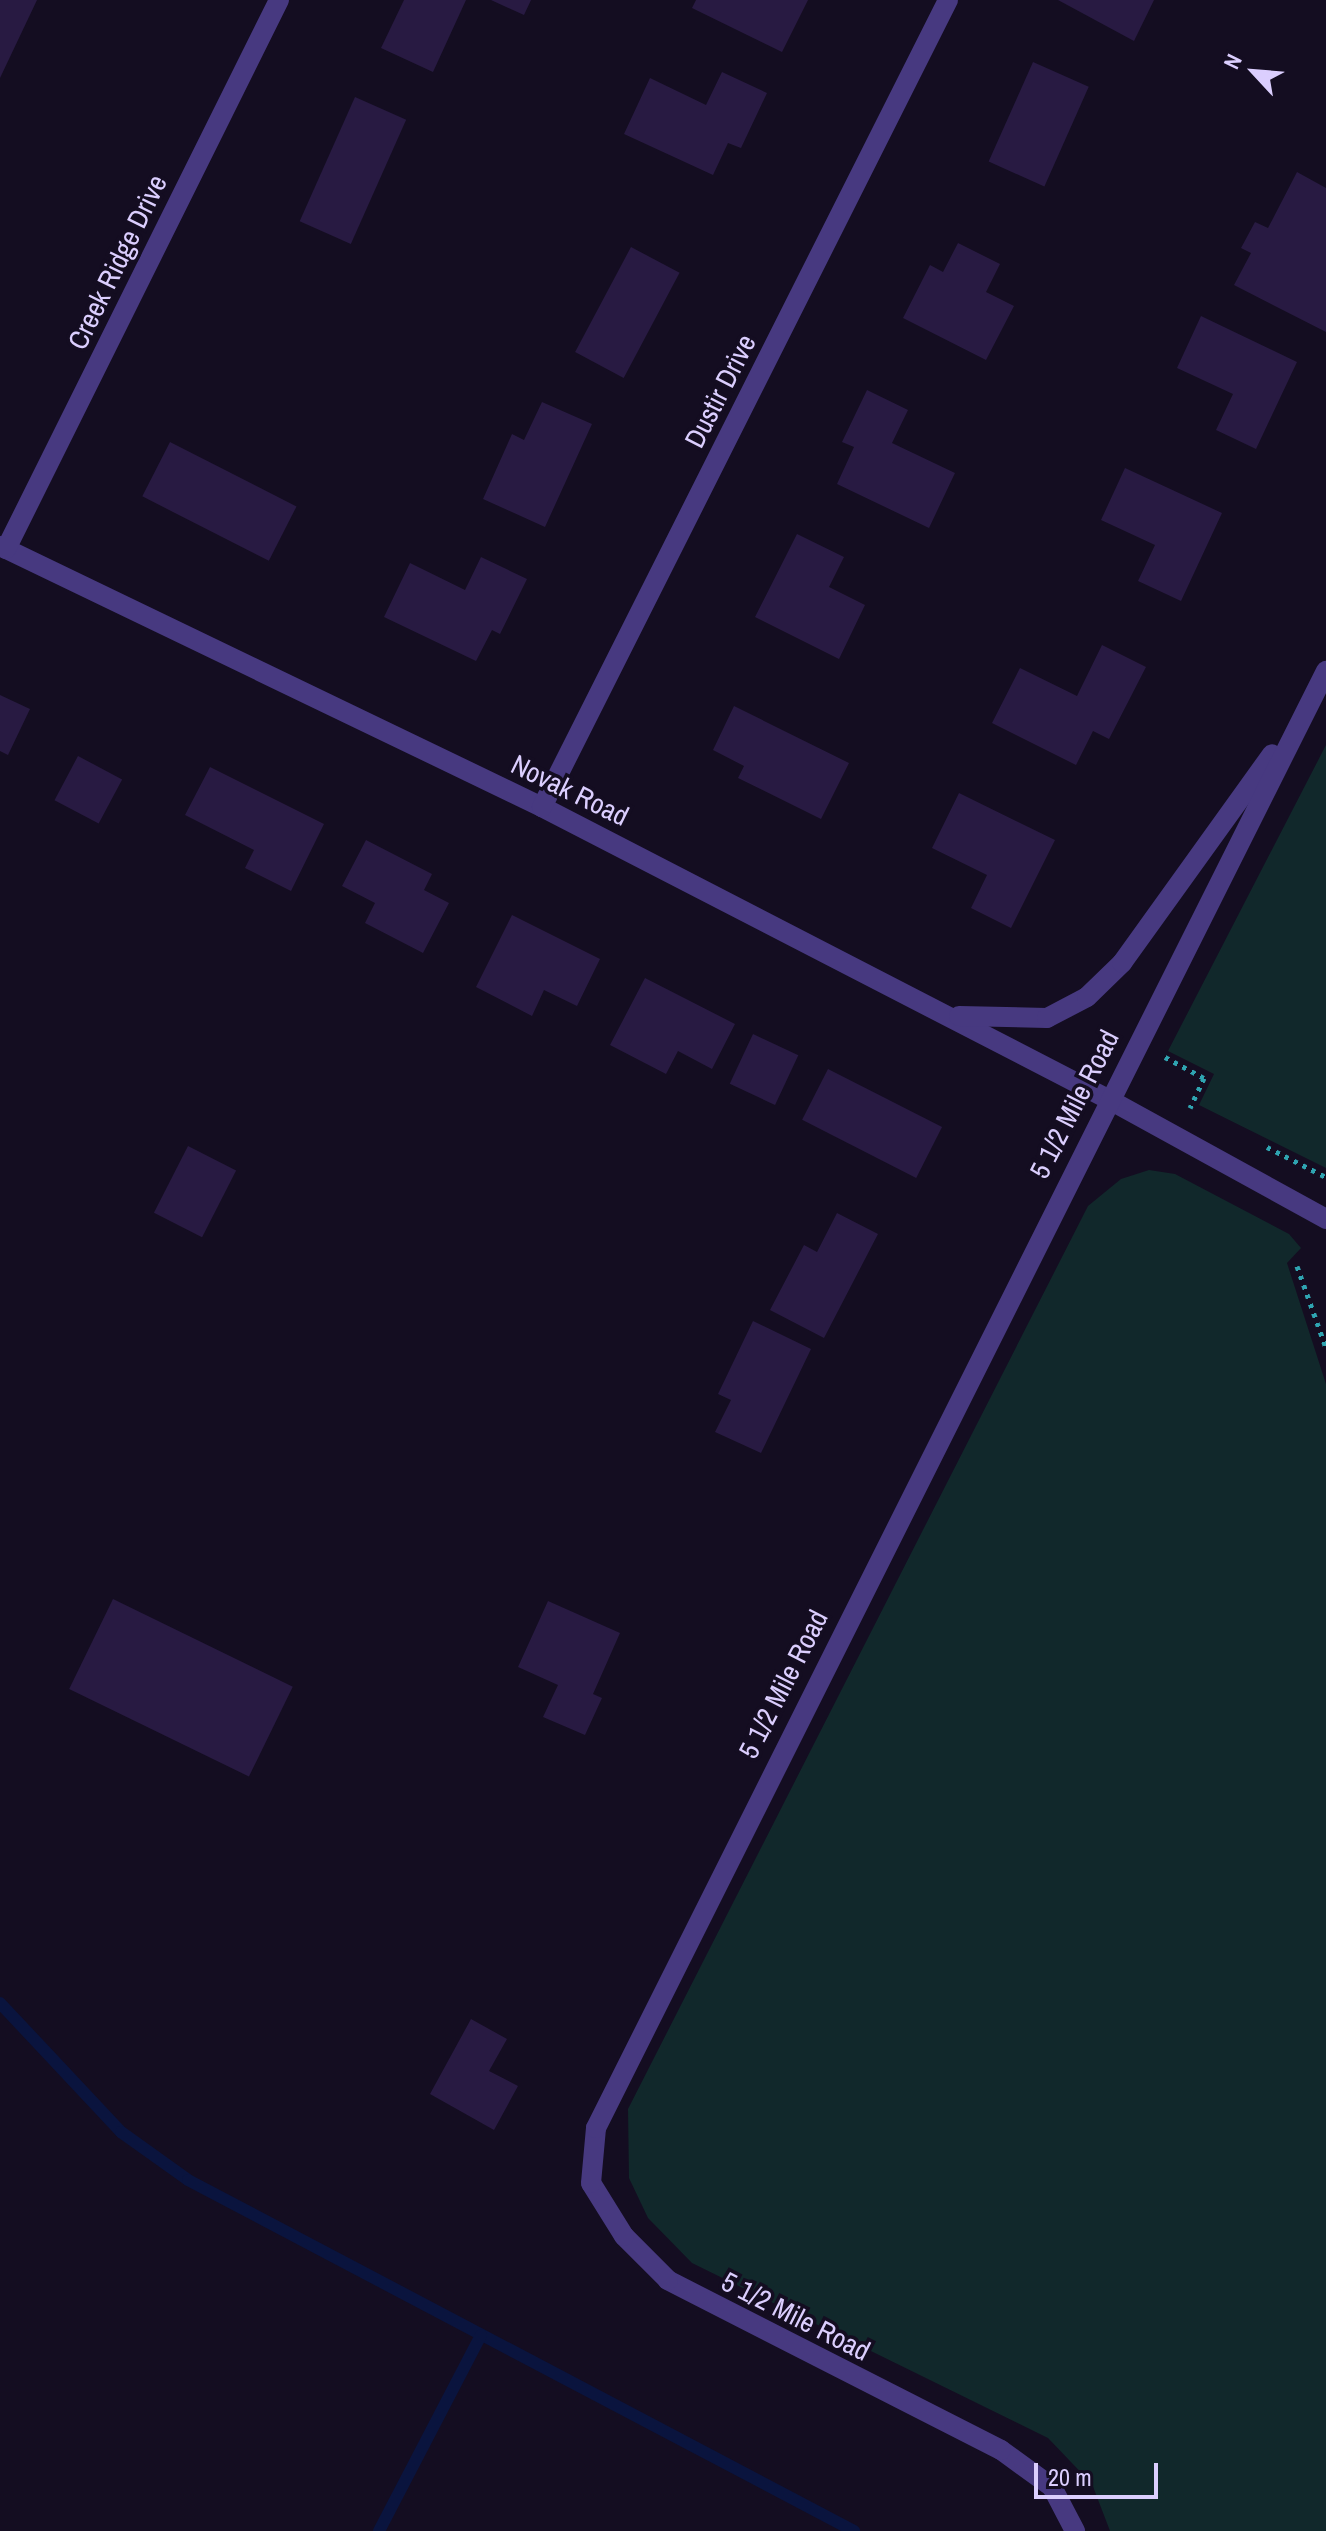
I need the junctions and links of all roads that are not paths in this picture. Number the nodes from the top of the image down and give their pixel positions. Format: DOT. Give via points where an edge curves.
graph roads {
  1 [pos="279,0"];
  2 [pos="948,0"];
  3 [pos="3,548"];
  4 [pos="1326,671"];
  5 [pos="1310,702"];
  6 [pos="542,807"];
  7 [pos="955,1016"];
  8 [pos="1108,1099"];
  9 [pos="1326,1219"];
  10 [pos="1075,2531"];
  1 -- 3 [label="street, Creek Ridge Drive"];
  2 -- 6 [label="street, Dustir Drive"];
  3 -- 6 [label="street, Novak Road"];
  4 -- 5 [label="street, 5 1/2 Mile Road"];
  5 -- 7 [label="street" via="1122,963 1087,997 1047,1018"];
  5 -- 8 [label="street, 5 1/2 Mile Road"];
  6 -- 7 [label="street, Novak Road"];
  7 -- 8 [label="street, Novak Road"];
  8 -- 9 [label="street, Novak Road"];
  8 -- 10 [label="street, 5 1/2 Mile Road" via="623,2065 596,2128 591,2183 624,2236 668,2280 1001,2450 1052,2487"];
}
